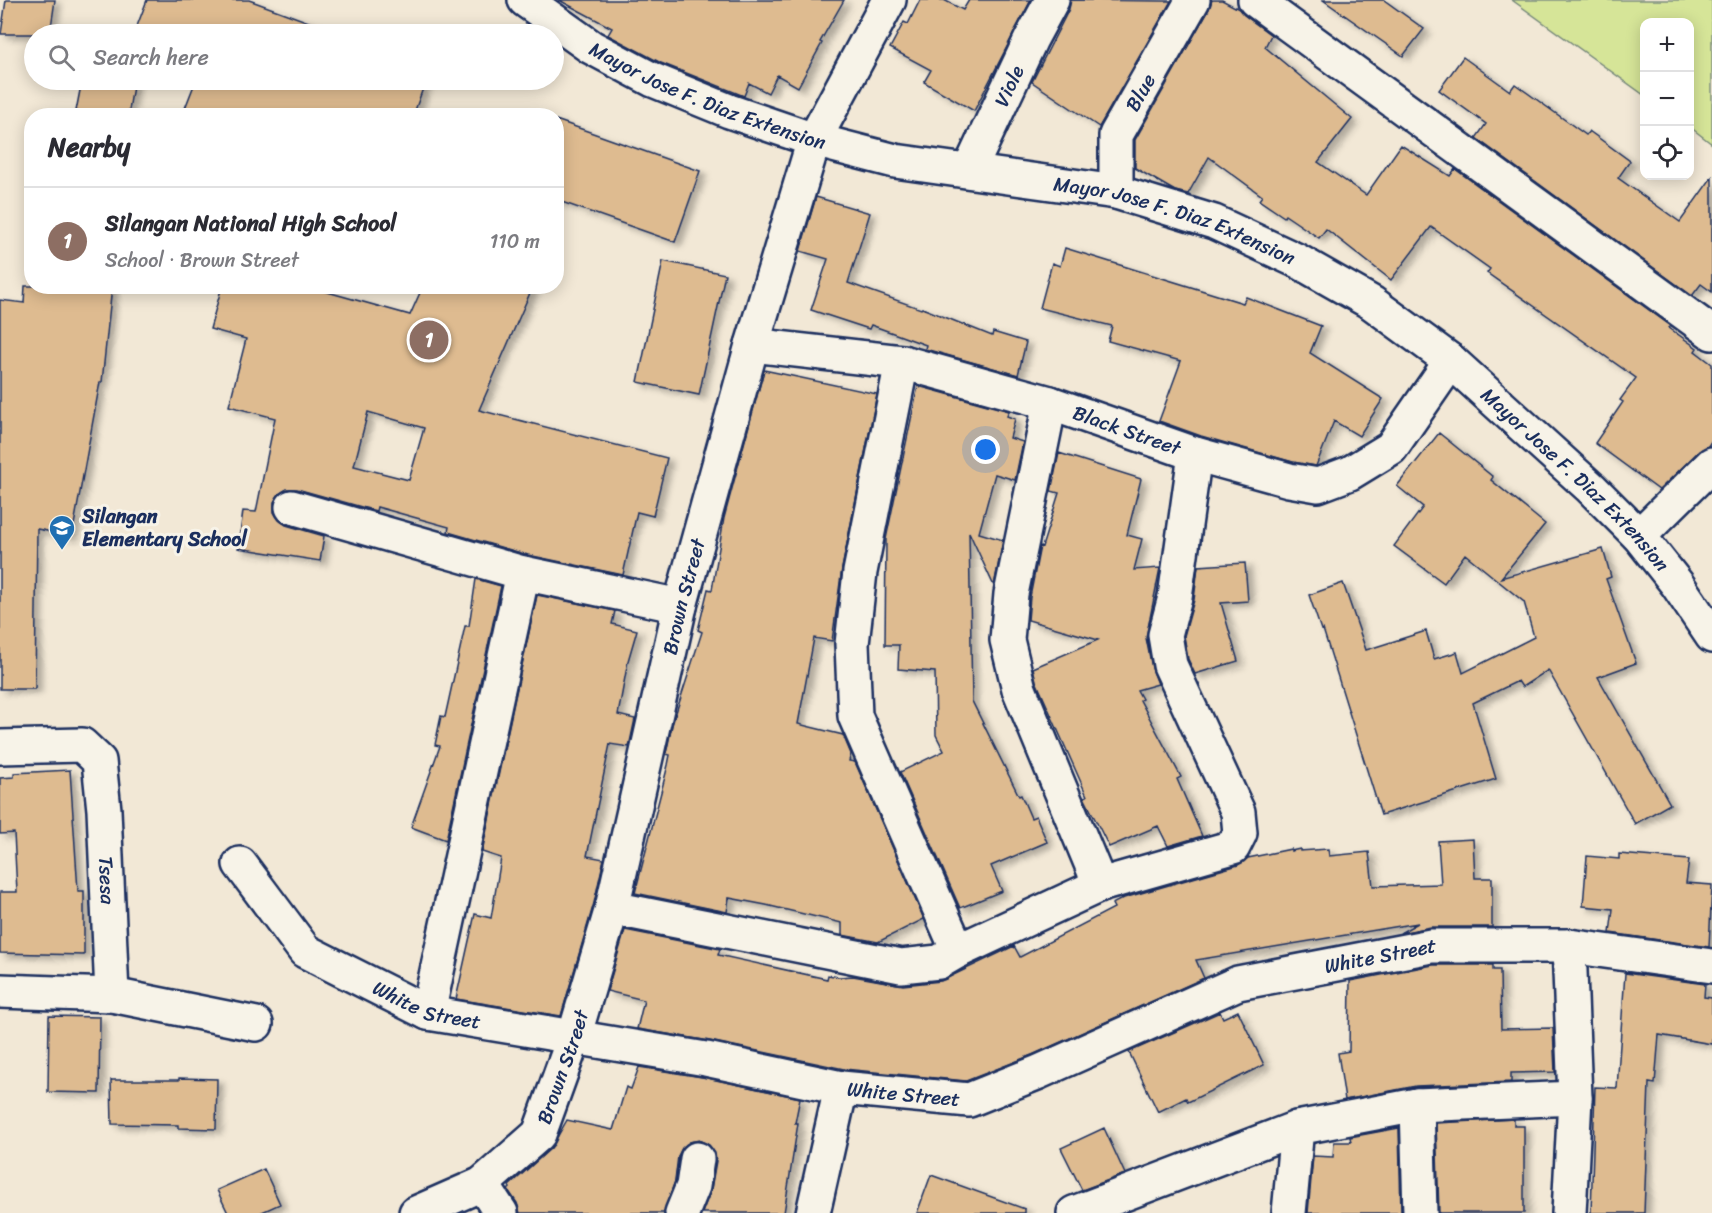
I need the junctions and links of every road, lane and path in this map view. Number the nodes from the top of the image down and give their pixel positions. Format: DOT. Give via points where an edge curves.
graph roads {
  1 [pos="525,0"];
  2 [pos="889,0"];
  3 [pos="1052,0"];
  4 [pos="1193,0"];
  5 [pos="1255,0"];
  6 [pos="559,24"];
  7 [pos="564,28"];
  8 [pos="814,140"];
  9 [pos="969,171"];
  10 [pos="1116,192"];
  11 [pos="1712,333"];
  12 [pos="752,345"];
  13 [pos="902,362"];
  14 [pos="1451,362"];
  15 [pos="1050,403"];
  16 [pos="1195,454"];
  17 [pos="1712,465"];
  18 [pos="292,507"];
  19 [pos="1639,536"];
  20 [pos="523,573"];
  21 [pos="680,606"];
  22 [pos="1712,635"];
  23 [pos="0,747"];
  24 [pos="240,864"];
  25 [pos="1100,885"];
  26 [pos="612,908"];
  27 [pos="1569,946"];
  28 [pos="958,951"];
  29 [pos="1712,966"];
  30 [pos="0,991"];
  31 [pos="112,995"];
  32 [pos="428,1013"];
  33 [pos="256,1024"];
  34 [pos="574,1037"];
  35 [pos="841,1088"];
  36 [pos="1575,1098"];
  37 [pos="1417,1105"];
  38 [pos="1296,1128"];
  39 [pos="697,1160"];
  40 [pos="482,1184"];
  41 [pos="416,1213"];
  42 [pos="501,1213"];
  43 [pos="682,1213"];
  44 [pos="813,1213"];
  45 [pos="1074,1213"];
  46 [pos="1289,1213"];
  47 [pos="1420,1213"];
  48 [pos="1569,1213"];
  1 -- 6 [label="street, Mayor Jose F. Diaz Extension"];
  2 -- 8 [label="street, Brown Street"];
  3 -- 9 [label="street, Viole"];
  4 -- 10 [label="street, Blue" via="1116,135"];
  5 -- 11 [label="street"];
  7 -- 8 [label="street, Mayor Jose F. Diaz Extension" via="653,80"];
  8 -- 9 [label="street, Mayor Jose F. Diaz Extension" via="895,161"];
  8 -- 12 [label="street, Brown Street"];
  9 -- 10 [label="street, Mayor Jose F. Diaz Extension"];
  10 -- 14 [label="street, Mayor Jose F. Diaz Extension" via="1214,222 1298,261 1372,303"];
  12 -- 13 [label="street, Black Street"];
  12 -- 21 [label="street, Brown Street"];
  13 -- 15 [label="street, Black Street"];
  13 -- 28 [label="street" via="860,572 852,644 855,716"];
  14 -- 16 [label="street, Black Street" via="1391,448 1350,473 1318,485"];
  14 -- 19 [label="street, Mayor Jose F. Diaz Extension"];
  15 -- 16 [label="street, Black Street"];
  15 -- 25 [label="street" via="1011,594 1007,640 1019,689"];
  16 -- 25 [label="street" via="1175,597 1165,635 1170,665 1238,812 1240,833 1233,847"];
  17 -- 19 [label="street"];
  18 -- 20 [label="street"];
  19 -- 22 [label="street, Mayor Jose F. Diaz Extension"];
  20 -- 21 [label="street"];
  20 -- 32 [label="street"];
  21 -- 26 [label="street, Brown Street"];
  23 -- 31 [label="street, Tsesa" via="82,745 99,761"];
  24 -- 32 [label="street, White Street" via="305,951"];
  25 -- 28 [label="street"];
  26 -- 28 [label="street" via="901,966 939,962"];
  26 -- 34 [label="street, Brown Street"];
  27 -- 29 [label="street, White Street"];
  27 -- 35 [label="street, White Street" via="1431,946 1239,983 969,1100"];
  27 -- 36 [label="street"];
  30 -- 31 [label="street"];
  31 -- 33 [label="street"];
  32 -- 34 [label="street, White Street"];
  34 -- 35 [label="street, White Street" via="706,1059"];
  34 -- 40 [label="street, Brown Street" via="539,1134"];
  35 -- 44 [label="street"];
  36 -- 37 [label="street"];
  36 -- 48 [label="street"];
  37 -- 38 [label="street"];
  37 -- 47 [label="street"];
  38 -- 45 [label="street"];
  38 -- 46 [label="street"];
  39 -- 43 [label="street" via="693,1186"];
  40 -- 41 [label="street, Brown Street"];
  40 -- 42 [label="street"];
}
